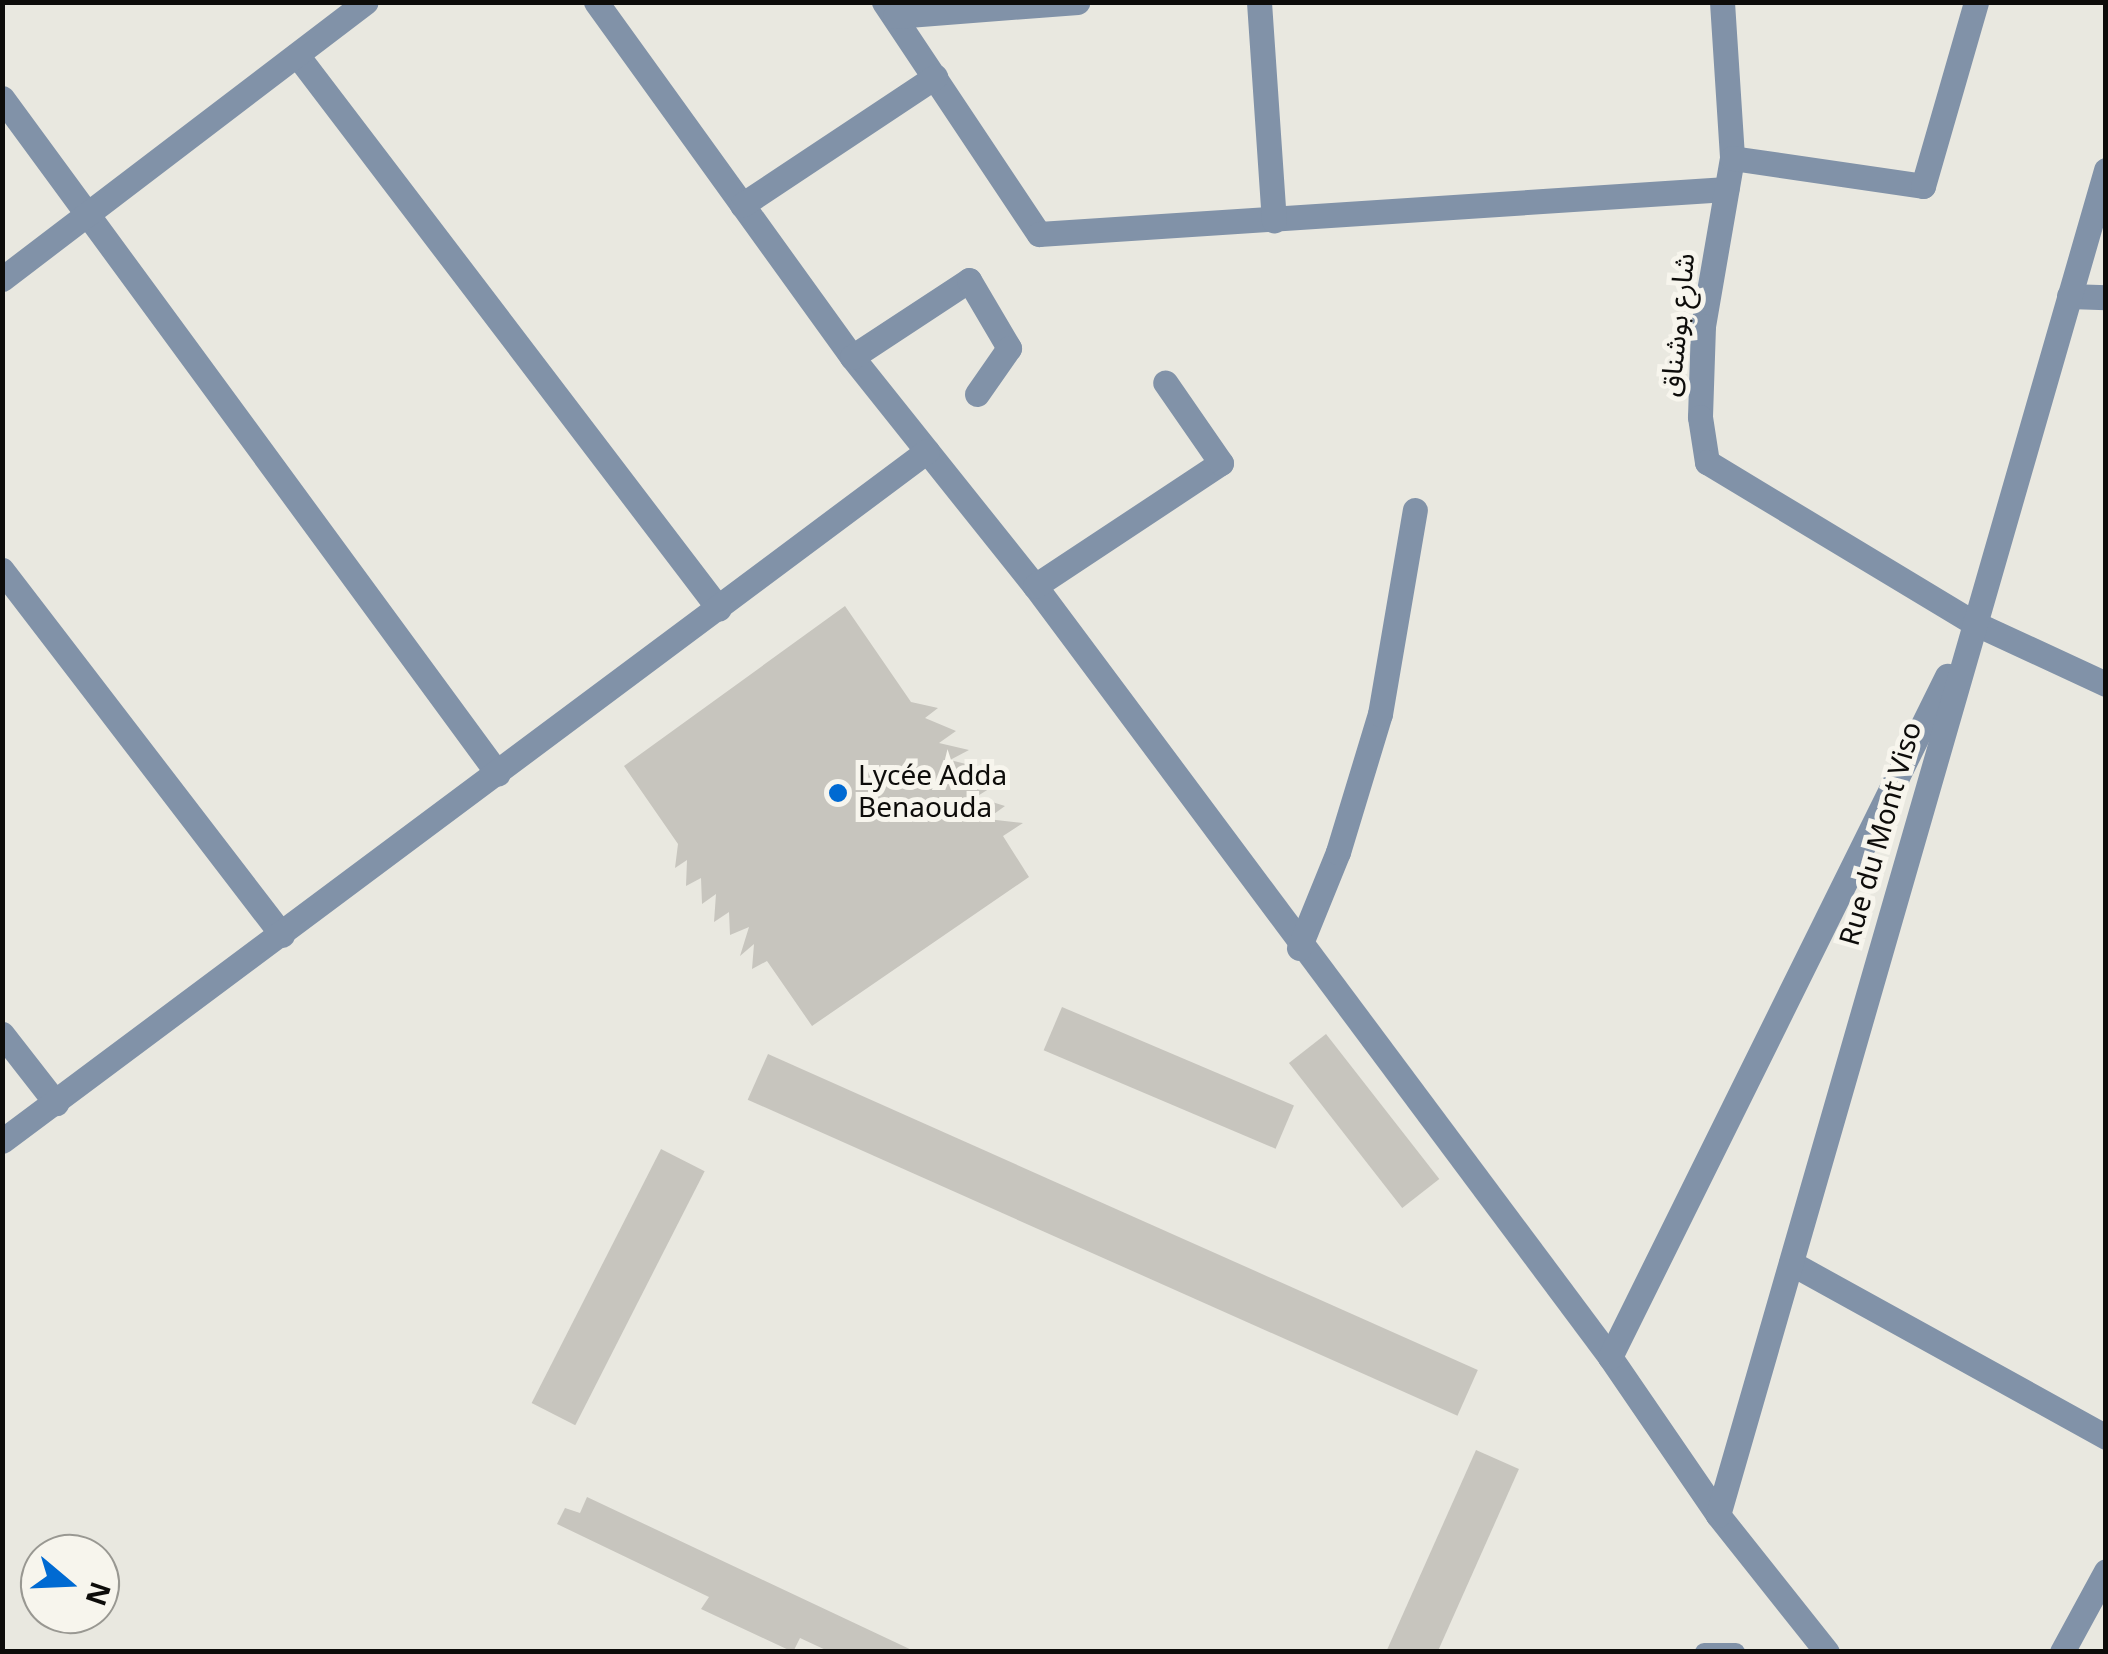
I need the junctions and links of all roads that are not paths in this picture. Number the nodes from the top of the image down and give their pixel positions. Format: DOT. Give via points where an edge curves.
graph roads {
  1 [pos="365,2"];
  2 [pos="596,2"];
  3 [pos="1077,2"];
  4 [pos="1258,2"];
  5 [pos="1722,2"];
  6 [pos="1976,2"];
  7 [pos="890,9"];
  8 [pos="297,55"];
  9 [pos="935,77"];
  10 [pos="2,98"];
  11 [pos="1732,158"];
  12 [pos="2106,170"];
  13 [pos="1727,189"];
  14 [pos="742,205"];
  15 [pos="90,212"];
  16 [pos="1274,220"];
  17 [pos="2,280"];
  18 [pos="2069,296"];
  19 [pos="2106,297"];
  20 [pos="852,358"];
  21 [pos="1164,382"];
  22 [pos="977,394"];
  23 [pos="927,450"];
  24 [pos="1415,510"];
  25 [pos="2,570"];
  26 [pos="1035,586"];
  27 [pos="719,609"];
  28 [pos="1974,623"];
  29 [pos="2106,684"];
  30 [pos="498,774"];
  31 [pos="282,935"];
  32 [pos="1299,948"];
  33 [pos="2,1034"];
  34 [pos="56,1104"];
  35 [pos="2,1140"];
  36 [pos="1790,1263"];
  37 [pos="1610,1357"];
  38 [pos="2106,1437"];
  39 [pos="1718,1515"];
  40 [pos="2106,1571"];
  41 [pos="1704,1652"];
  42 [pos="1736,1652"];
  43 [pos="1827,1652"];
  44 [pos="2062,1652"];
  1 -- 8 [label="street"];
  2 -- 14 [label="street"];
  3 -- 7 [label="street"];
  4 -- 16 [label="street"];
  5 -- 11 [label="street, شارع بوشناق"];
  6 -- 11 [label="street" via="1923,186"];
  7 -- 9 [label="street"];
  8 -- 15 [label="street"];
  8 -- 27 [label="street"];
  9 -- 14 [label="street"];
  9 -- 16 [label="street" via="1038,234"];
  10 -- 15 [label="street"];
  11 -- 13 [label="street, شارع بوشناق"];
  12 -- 18 [label="street, Rue du Mont Viso"];
  13 -- 16 [label="street"];
  13 -- 28 [label="street, شارع بوشناق" via="1703,326 1700,417 1707,462"];
  14 -- 20 [label="street"];
  15 -- 17 [label="street"];
  15 -- 30 [label="street"];
  18 -- 19 [label="street"];
  18 -- 28 [label="street, Rue du Mont Viso"];
  20 -- 22 [label="street" via="969,280 1009,348"];
  20 -- 23 [label="street"];
  21 -- 26 [label="street" via="1221,463"];
  23 -- 26 [label="street"];
  23 -- 27 [label="street"];
  24 -- 32 [label="street" via="1380,714 1338,852"];
  25 -- 31 [label="street"];
  26 -- 32 [label="street"];
  27 -- 30 [label="street"];
  28 -- 29 [label="street"];
  28 -- 36 [label="street, Rue du Mont Viso"];
  28 -- 37 [label="street"];
  30 -- 31 [label="street"];
  31 -- 34 [label="street"];
  32 -- 37 [label="street"];
  33 -- 34 [label="street"];
  34 -- 35 [label="street"];
  36 -- 38 [label="street"];
  36 -- 39 [label="street, Rue du Mont Viso"];
  37 -- 39 [label="street"];
  39 -- 43 [label="street"];
  40 -- 44 [label="street"];
  41 -- 42 [label="lane"];
}
